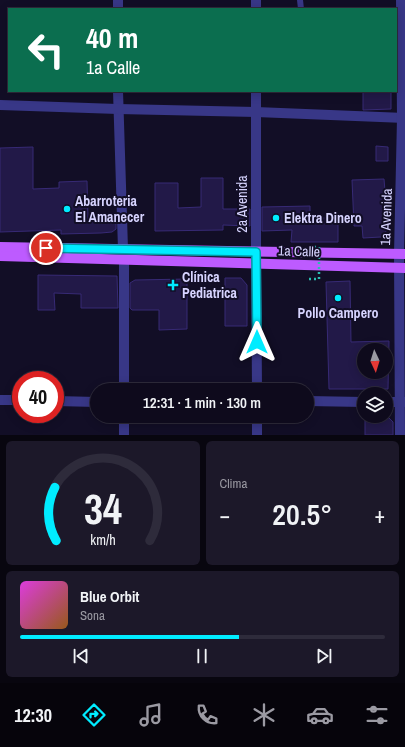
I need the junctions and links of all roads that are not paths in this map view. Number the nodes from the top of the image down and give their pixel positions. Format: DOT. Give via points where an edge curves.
graph roads {
  1 [pos="401,0"];
  2 [pos="118,92"];
  3 [pos="256,92"];
  4 [pos="0,105"];
  5 [pos="118,110"];
  6 [pos="256,112"];
  7 [pos="404,118"];
  8 [pos="0,247"];
  9 [pos="123,249"];
  10 [pos="256,252"];
  11 [pos="402,254"];
  12 [pos="0,256"];
  13 [pos="124,260"];
  14 [pos="256,264"];
  15 [pos="402,268"];
  16 [pos="124,383"];
  17 [pos="257,383"];
  18 [pos="0,400"];
  19 [pos="12,400"];
  20 [pos="64,401"];
  21 [pos="314,401"];
  22 [pos="90,402"];
  23 [pos="357,402"];
  24 [pos="402,402"];
  25 [pos="124,423"];
  26 [pos="257,423"];
  27 [pos="124,435"];
  28 [pos="257,435"];
  29 [pos="400,435"];
  1 -- 7 [label="street, 1a Avenida"];
  2 -- 5 [label="street"];
  3 -- 6 [label="street, 2a Avenida"];
  4 -- 5 [label="street"];
  5 -- 6 [label="street"];
  5 -- 9 [label="street"];
  6 -- 7 [label="street"];
  6 -- 10 [label="street, 2a Avenida"];
  7 -- 11 [label="street, 1a Avenida"];
  8 -- 9 [label="main road, 1a Calle"];
  9 -- 10 [label="main road, 1a Calle"];
  10 -- 11 [label="main road, 1a Calle"];
  10 -- 14 [label="street, 2a Avenida"];
  11 -- 15 [label="street, 1a Avenida"];
  12 -- 13 [label="main road, 1a Calle"];
  13 -- 14 [label="main road, 1a Calle"];
  13 -- 16 [label="street"];
  14 -- 15 [label="main road, 1a Calle"];
  14 -- 17 [label="street, 2a Avenida"];
  15 -- 24 [label="street, 1a Avenida"];
  18 -- 19 [label="street"];
  20 -- 22 [label="street"];
  21 -- 23 [label="street"];
  24 -- 29 [label="street, 1a Avenida"];
  25 -- 27 [label="street"];
  26 -- 28 [label="street"];
}
